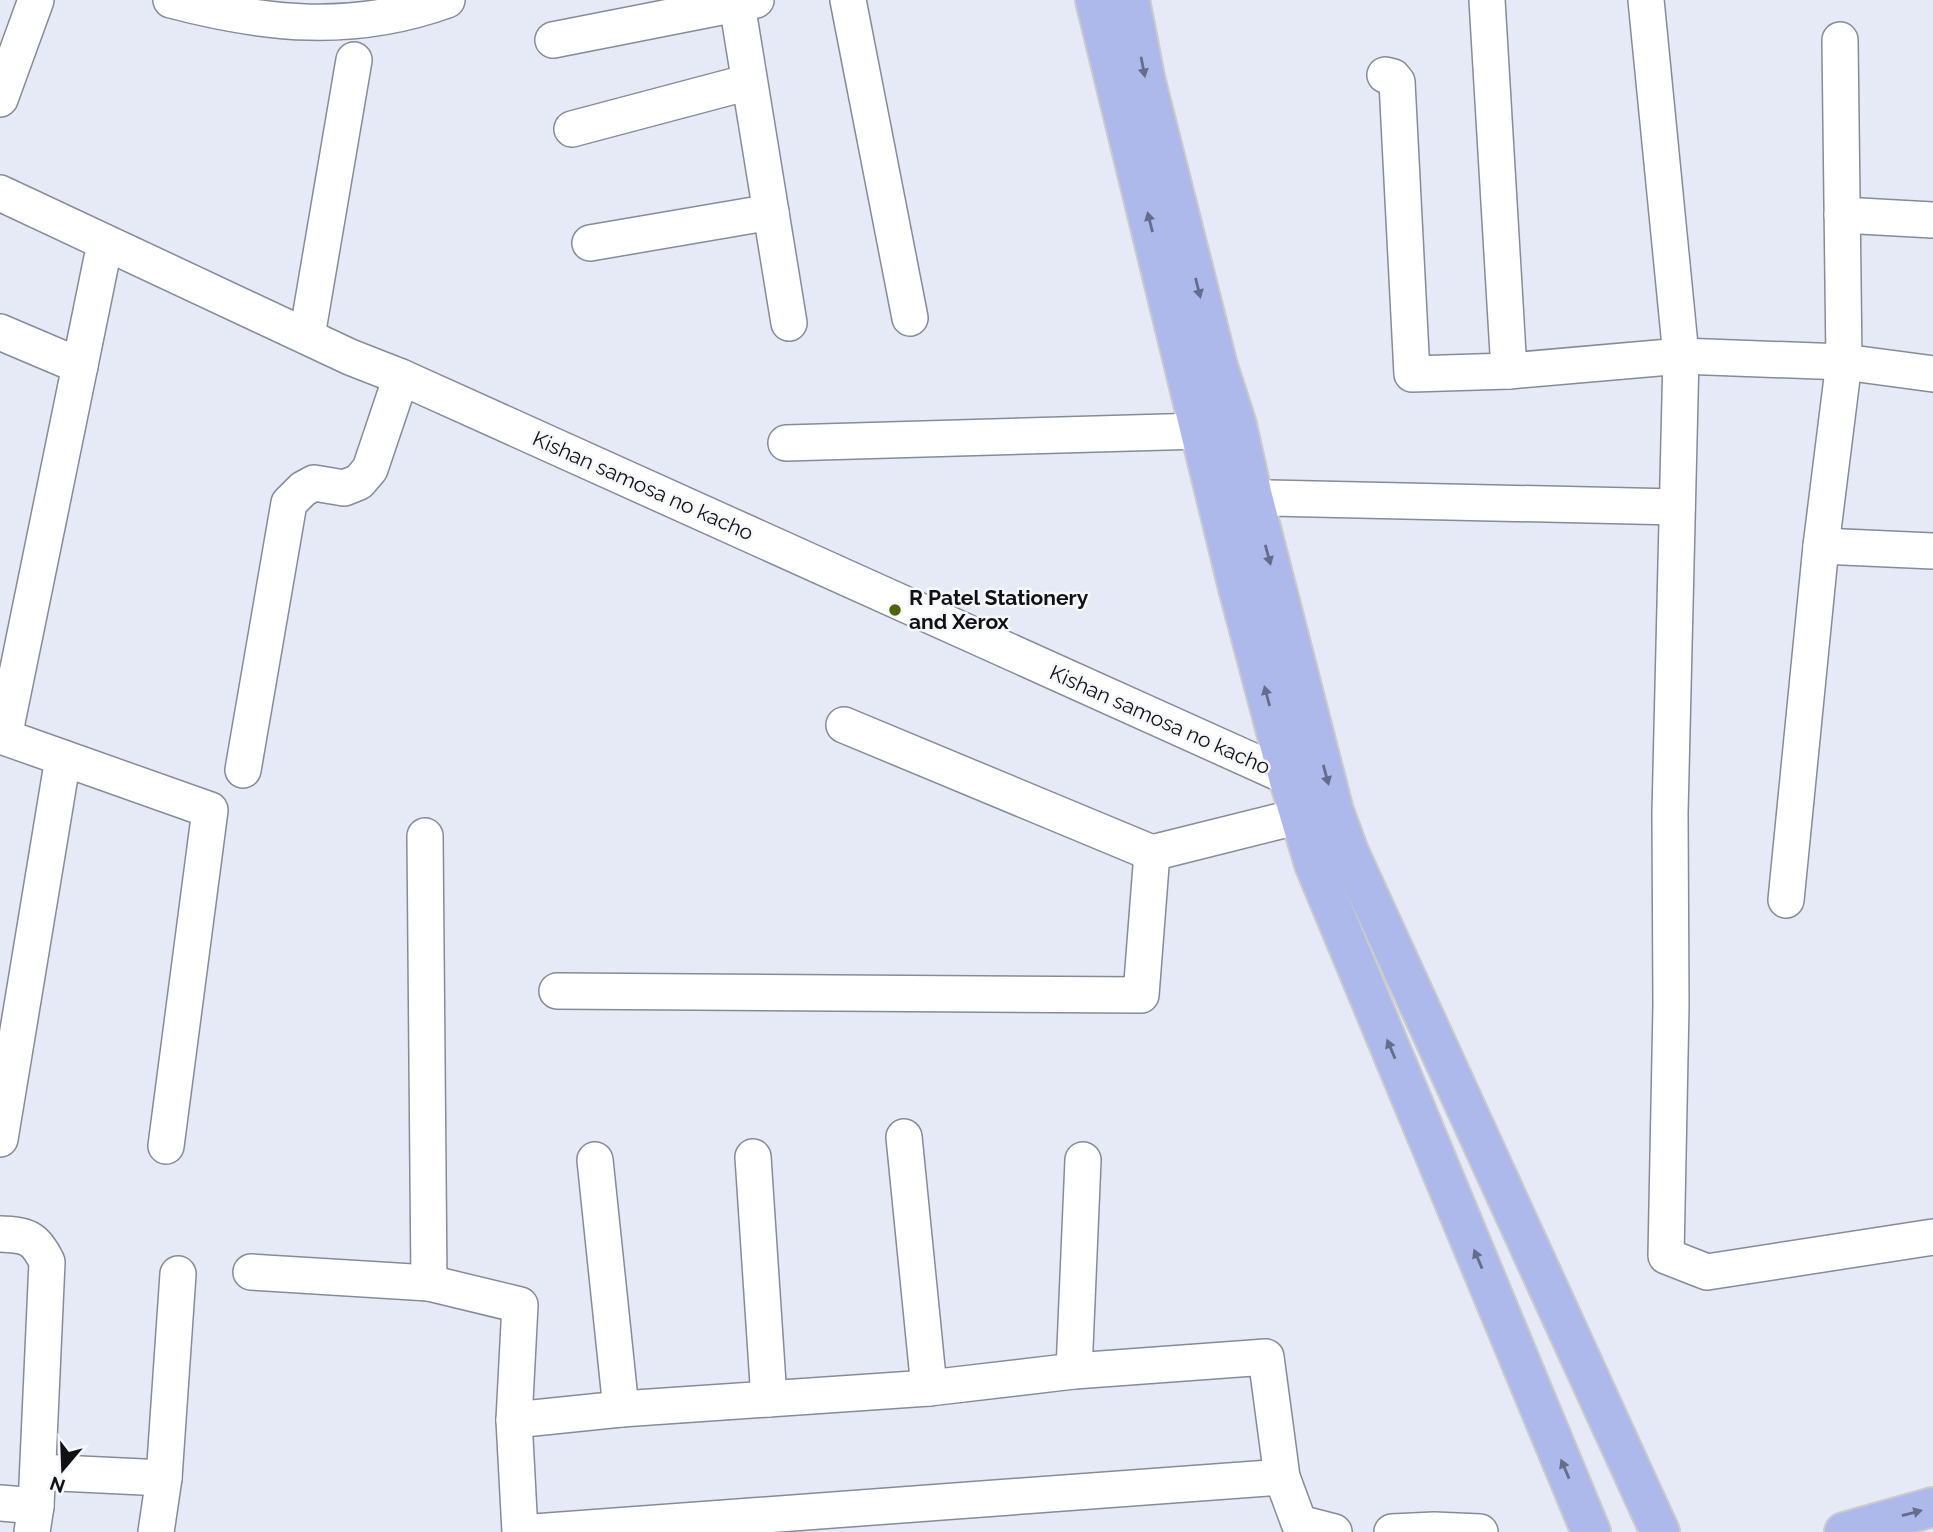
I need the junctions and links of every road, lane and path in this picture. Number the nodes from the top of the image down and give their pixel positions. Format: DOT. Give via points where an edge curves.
graph roads {
  1 [pos="36,0"];
  2 [pos="171,0"];
  3 [pos="447,0"];
  4 [pos="848,0"];
  5 [pos="1096,0"];
  6 [pos="1130,0"];
  7 [pos="1487,0"];
  8 [pos="1646,0"];
  9 [pos="746,2"];
  10 [pos="553,40"];
  11 [pos="1840,40"];
  12 [pos="354,60"];
  13 [pos="1385,75"];
  14 [pos="749,82"];
  15 [pos="0,99"];
  16 [pos="572,129"];
  17 [pos="0,193"];
  18 [pos="771,212"];
  19 [pos="1842,215"];
  20 [pos="1933,220"];
  21 [pos="105,243"];
  22 [pos="590,243"];
  23 [pos="910,318"];
  24 [pos="789,323"];
  25 [pos="0,332"];
  26 [pos="307,336"];
  27 [pos="1681,356"];
  28 [pos="1844,362"];
  29 [pos="80,366"];
  30 [pos="1509,371"];
  31 [pos="1933,374"];
  32 [pos="401,377"];
  33 [pos="1201,431"];
  34 [pos="786,443"];
  35 [pos="1235,497"];
  36 [pos="1677,507"];
  37 [pos="1821,547"];
  38 [pos="1933,551"];
  39 [pos="11,641"];
  40 [pos="844,724"];
  41 [pos="2,737"];
  42 [pos="63,758"];
  43 [pos="243,770"];
  44 [pos="1288,777"];
  45 [pos="1300,816"];
  46 [pos="425,836"];
  47 [pos="1152,853"];
  48 [pos="1786,900"];
  49 [pos="557,991"];
  50 [pos="904,1137"];
  51 [pos="0,1139"];
  52 [pos="166,1146"];
  53 [pos="754,1157"];
  54 [pos="595,1160"];
  55 [pos="1083,1160"];
  56 [pos="0,1234"];
  57 [pos="1933,1237"];
  58 [pos="251,1272"];
  59 [pos="178,1274"];
  60 [pos="429,1283"];
  61 [pos="1074,1371"];
  62 [pos="929,1388"];
  63 [pos="769,1399"];
  64 [pos="621,1409"];
  65 [pos="514,1420"];
  66 [pos="1282,1477"];
  67 [pos="164,1478"];
  68 [pos="0,1503"];
  69 [pos="35,1503"];
  70 [pos="1933,1507"];
  71 [pos="156,1532"];
  72 [pos="520,1532"];
  73 [pos="534,1532"];
  74 [pos="1334,1532"];
  75 [pos="1392,1532"];
  76 [pos="1480,1532"];
  77 [pos="1591,1532"];
  78 [pos="1660,1532"];
  79 [pos="1843,1532"];
  1 -- 15 [label="street"];
  2 -- 3 [label="street" via="294,23 389,16"];
  4 -- 23 [label="street"];
  33 -- 5 [label="main road, one-way"];
  6 -- 35 [label="main road, one-way" via="1146,82 1237,425"];
  7 -- 30 [label="street"];
  8 -- 27 [label="street"];
  9 -- 10 [label="street"];
  9 -- 14 [label="street"];
  11 -- 19 [label="street"];
  12 -- 26 [label="street"];
  13 -- 30 [label="street" via="1397,82 1412,374"];
  14 -- 16 [label="street"];
  14 -- 18 [label="street"];
  17 -- 21 [label="street, Kishan samosa no kacho"];
  18 -- 22 [label="street"];
  18 -- 24 [label="street"];
  19 -- 20 [label="street"];
  19 -- 28 [label="street"];
  21 -- 26 [label="street, Kishan samosa no kacho"];
  21 -- 29 [label="street"];
  25 -- 29 [label="street"];
  26 -- 32 [label="street, Kishan samosa no kacho"];
  27 -- 28 [label="street"];
  27 -- 30 [label="street"];
  27 -- 36 [label="street"];
  28 -- 31 [label="street"];
  28 -- 37 [label="street"];
  29 -- 39 [label="street"];
  32 -- 43 [label="street" via="370,469 359,482 344,488 314,483 289,503"];
  32 -- 44 [label="street, Kishan samosa no kacho"];
  33 -- 34 [label="street"];
  33 -- 35 [label="main road"];
  35 -- 36 [label="street"];
  44 -- 35 [label="main road, one-way"];
  35 -- 78 [label="main road, one-way" via="1349,852"];
  36 -- 57 [label="street" via="1666,1256 1707,1272"];
  37 -- 38 [label="street"];
  37 -- 48 [label="street"];
  39 -- 41 [label="street"];
  40 -- 47 [label="street"];
  41 -- 42 [label="street"];
  42 -- 51 [label="street"];
  42 -- 52 [label="street" via="210,810"];
  44 -- 45 [label="main road"];
  45 -- 47 [label="street"];
  77 -- 45 [label="main road, one-way" via="1314,864"];
  46 -- 60 [label="street"];
  47 -- 49 [label="street" via="1141,995"];
  50 -- 62 [label="street"];
  53 -- 63 [label="street"];
  54 -- 64 [label="street"];
  55 -- 61 [label="street"];
  56 -- 69 [label="street" via="21,1235 38,1244 47,1262"];
  58 -- 60 [label="street"];
  59 -- 67 [label="street"];
  60 -- 65 [label="street" via="520,1305"];
  61 -- 62 [label="street"];
  61 -- 66 [label="street" via="1266,1357"];
  62 -- 63 [label="street"];
  63 -- 64 [label="street"];
  64 -- 65 [label="street"];
  65 -- 72 [label="street"];
  66 -- 73 [label="street"];
  66 -- 74 [label="street" via="1299,1523"];
  67 -- 69 [label="street"];
  67 -- 71 [label="street"];
  68 -- 69 [label="street"];
  79 -- 70 [label="main road, one-way"];
  75 -- 76 [label="street"];
}
